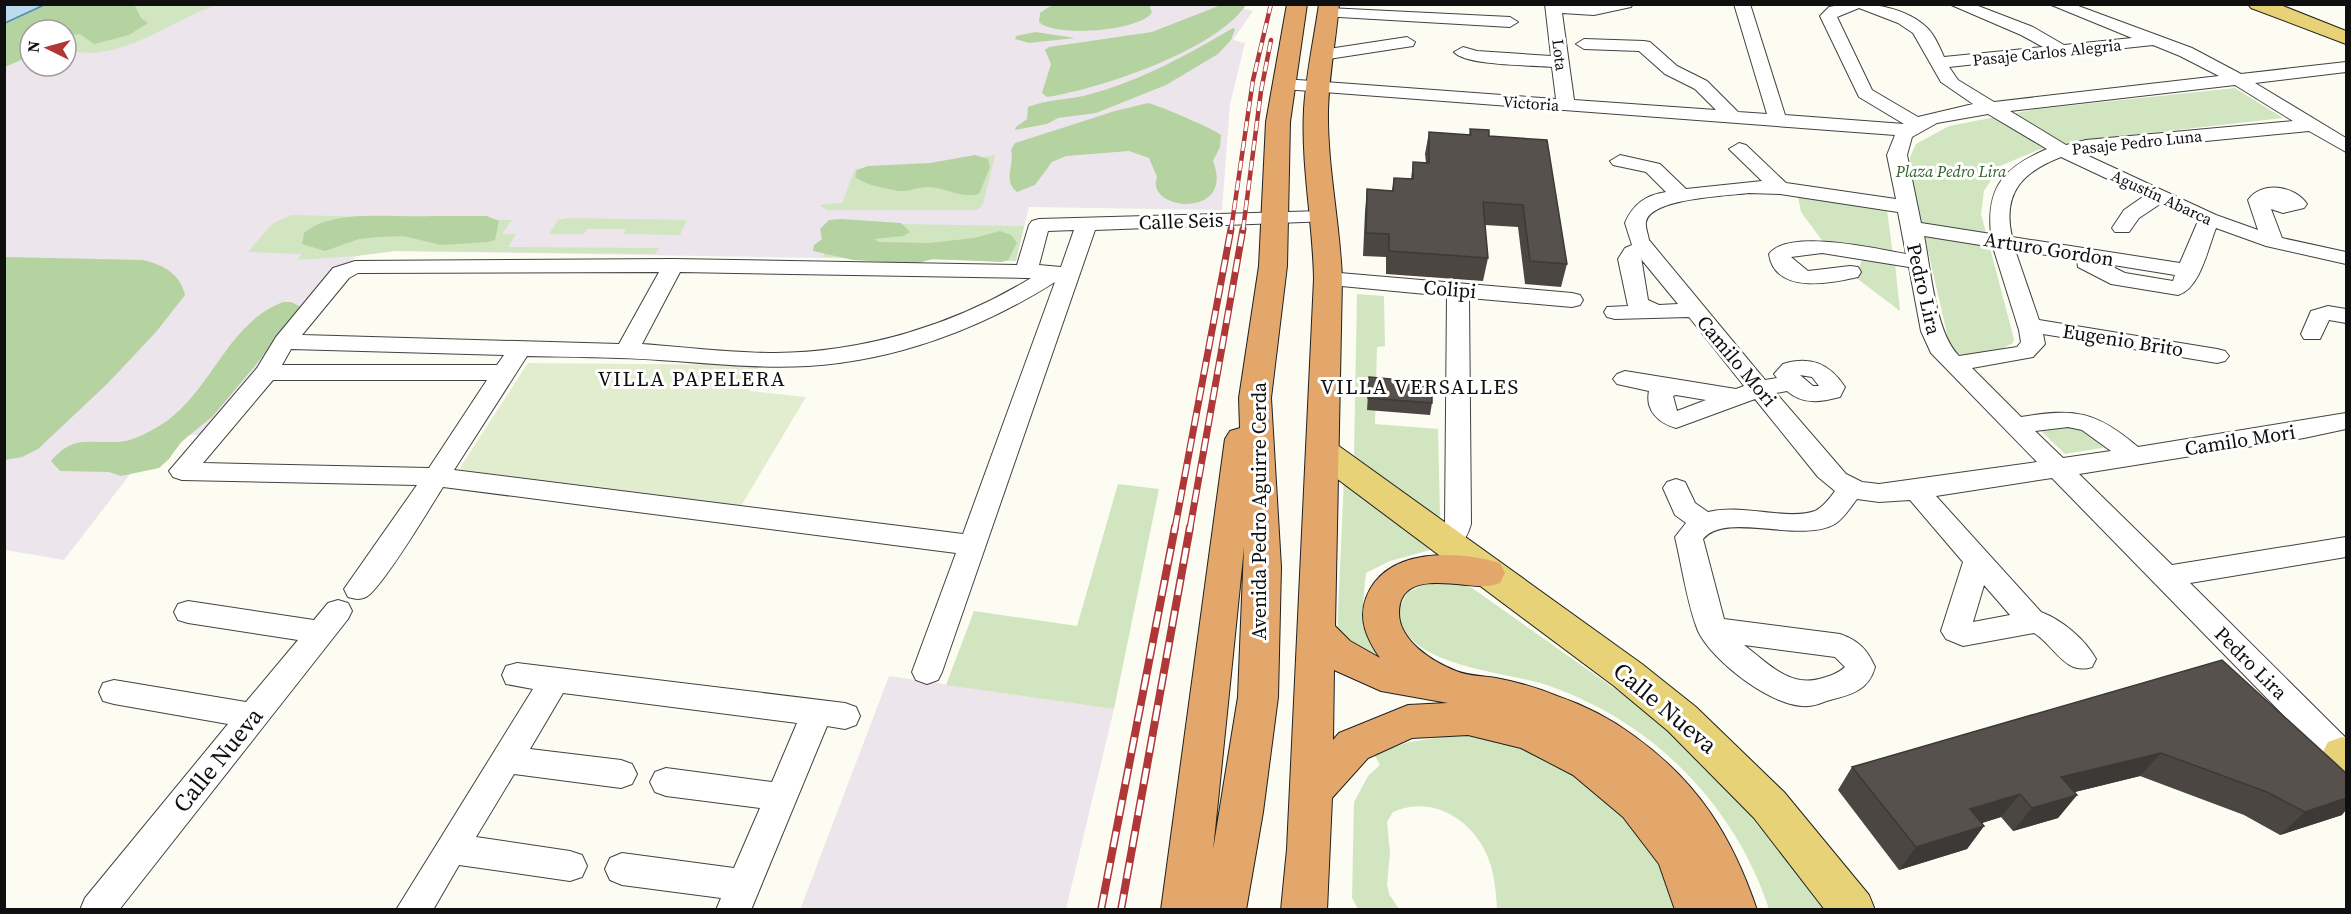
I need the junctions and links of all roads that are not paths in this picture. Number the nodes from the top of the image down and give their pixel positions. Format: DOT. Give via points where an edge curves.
graph roads {
  1 [pos="1297,4"];
  2 [pos="1625,4"];
  3 [pos="1742,4"];
  4 [pos="1856,4"];
  5 [pos="1862,4"];
  6 [pos="1957,4"];
  7 [pos="2057,4"];
  8 [pos="2258,4"];
  9 [pos="2293,4"];
  10 [pos="1554,6"];
  11 [pos="1329,9"];
  12 [pos="1510,22"];
  13 [pos="2346,24"];
  14 [pos="2346,38"];
  15 [pos="2156,40"];
  16 [pos="1407,42"];
  17 [pos="1584,44"];
  18 [pos="2061,50"];
  19 [pos="1463,52"];
  20 [pos="1322,55"];
  21 [pos="1561,62"];
  22 [pos="1938,63"];
  23 [pos="2342,69"];
  24 [pos="2237,79"];
  25 [pos="1284,84"];
  26 [pos="1318,87"];
  27 [pos="1566,105"];
  28 [pos="1990,106"];
  29 [pos="1734,118"];
  30 [pos="1778,121"];
  31 [pos="2313,125"];
  32 [pos="1912,127"];
  33 [pos="2344,143"];
  34 [pos="1739,149"];
  35 [pos="2061,150"];
  36 [pos="1620,161"];
  37 [pos="1780,188"];
  38 [pos="1681,195"];
  39 [pos="2159,196"];
  40 [pos="2266,198"];
  41 [pos="1323,217"];
  42 [pos="1908,217"];
  43 [pos="1274,218"];
  44 [pos="2209,219"];
  45 [pos="1087,224"];
  46 [pos="2122,228"];
  47 [pos="2002,242"];
  48 [pos="2273,242"];
  49 [pos="1644,246"];
  50 [pos="2346,258"];
  51 [pos="1917,262"];
  52 [pos="673,265"];
  53 [pos="1026,272"];
  54 [pos="1064,272"];
  55 [pos="1850,272"];
  56 [pos="1328,279"];
  57 [pos="1458,290"];
  58 [pos="1572,300"];
  59 [pos="1649,310"];
  60 [pos="1694,310"];
  61 [pos="1615,312"];
  62 [pos="2346,316"];
  63 [pos="2029,325"];
  64 [pos="2312,334"];
  65 [pos="284,342"];
  66 [pos="519,350"];
  67 [pos="627,351"];
  68 [pos="2217,356"];
  69 [pos="1953,364"];
  70 [pos="266,372"];
  71 [pos="504,373"];
  72 [pos="1625,380"];
  73 [pos="1792,382"];
  74 [pos="1760,389"];
  75 [pos="1255,398"];
  76 [pos="2346,421"];
  77 [pos="2014,426"];
  78 [pos="1324,452"];
  79 [pos="2134,457"];
  80 [pos="2057,469"];
  81 [pos="438,477"];
  82 [pos="1676,488"];
  83 [pos="1850,489"];
  84 [pos="1916,490"];
  85 [pos="1703,522"];
  86 [pos="1445,543"];
  87 [pos="972,545"];
  88 [pos="2345,549"];
  89 [pos="1978,559"];
  90 [pos="1487,573"];
  91 [pos="2165,577"];
  92 [pos="339,611"];
  93 [pos="188,612"];
  94 [pos="2031,620"];
  95 [pos="1712,629"];
  96 [pos="1316,631"];
  97 [pos="2081,659"];
  98 [pos="927,672"];
  99 [pos="517,675"];
  100 [pos="555,680"];
  101 [pos="1452,688"];
  102 [pos="114,692"];
  103 [pos="254,716"];
  104 [pos="2345,756"];
  105 [pos="506,759"];
  106 [pos="621,774"];
  107 [pos="666,782"];
  108 [pos="1310,793"];
  109 [pos="781,797"];
  110 [pos="450,849"];
  111 [pos="570,866"];
  112 [pos="622,869"];
  113 [pos="738,897"];
  114 [pos="97,909"];
  115 [pos="413,909"];
  116 [pos="1184,909"];
  117 [pos="1222,909"];
  118 [pos="1304,909"];
  119 [pos="1698,909"];
  120 [pos="1735,909"];
  121 [pos="1853,909"];
  1 -- 25 [label="highway, Avenida Pedro Aguirre Cerda"];
  2 -- 10 [label="street" via="1594,10"];
  3 -- 30 [label="street"];
  4 -- 32 [label="street" via="1828,16 1861,88"];
  5 -- 22 [label="street, Agustín Abarca" via="1919,29"];
  6 -- 18 [label="street" via="2027,31"];
  7 -- 15 [label="street"];
  8 -- 14 [label="main road"];
  9 -- 13 [label="main road"];
  10 -- 21 [label="street, Lota"];
  11 -- 12 [label="street"];
  11 -- 20 [label="highway"];
  15 -- 18 [label="street, Pasaje Carlos Alegria"];
  15 -- 24 [label="street"];
  16 -- 20 [label="street"];
  17 -- 29 [label="street" via="1647,47 1667,68 1701,85"];
  18 -- 22 [label="street, Pasaje Carlos Alegria"];
  19 -- 21 [label="street"];
  20 -- 26 [label="highway"];
  21 -- 27 [label="street, Lota"];
  22 -- 28 [label="street, Agustín Abarca" via="1952,84"];
  23 -- 24 [label="street"];
  24 -- 28 [label="street"];
  24 -- 31 [label="street"];
  25 -- 26 [label="street, Victoria"];
  25 -- 43 [label="highway, Avenida Pedro Aguirre Cerda" via="1276,141"];
  26 -- 27 [label="street, Victoria"];
  26 -- 41 [label="highway" via="1316,147"];
  27 -- 29 [label="street, Victoria"];
  28 -- 32 [label="street"];
  28 -- 35 [label="street, Agustín Abarca"];
  29 -- 30 [label="street, Victoria"];
  30 -- 32 [label="street, Victoria"];
  31 -- 33 [label="street"];
  31 -- 35 [label="street, Pasaje Pedro Luna"];
  32 -- 42 [label="street, Pedro Lira" via="1898,143 1897,155"];
  34 -- 37 [label="street"];
  35 -- 39 [label="street, Agustín Abarca"];
  35 -- 47 [label="street, Pasaje Pedro Luna" via="2033,160 2010,178 1999,205"];
  36 -- 38 [label="street" via="1653,168"];
  37 -- 38 [label="street, Camilo Mori" via="1749,186"];
  37 -- 42 [label="street, Camilo Mori"];
  38 -- 49 [label="street, Camilo Mori" via="1651,202 1637,214 1635,227"];
  39 -- 44 [label="street, Agustín Abarca"];
  39 -- 46 [label="street" via="2131,214"];
  40 -- 48 [label="street" via="2258,201"];
  41 -- 43 [label="street, Calle Seis"];
  41 -- 56 [label="highway"];
  42 -- 47 [label="street, Arturo Gordon"];
  42 -- 51 [label="street, Pedro Lira"];
  43 -- 45 [label="street, Calle Seis"];
  43 -- 75 [label="highway, Avenida Pedro Aguirre Cerda" via="1268,309"];
  44 -- 47 [label="street, Arturo Gordon" via="2183,279 2119,279 2067,252"];
  44 -- 48 [label="street, Agustín Abarca"];
  45 -- 53 [label="street, Calle Seis" via="1039,225"];
  45 -- 54 [label="street"];
  47 -- 63 [label="street, Pasaje Pedro Luna"];
  48 -- 50 [label="street, Agustín Abarca"];
  49 -- 59 [label="street" via="1631,255 1629,264 1636,300"];
  49 -- 60 [label="street, Camilo Mori"];
  51 -- 55 [label="street" via="1817,246 1780,254 1780,260 1790,271 1803,277"];
  51 -- 69 [label="street, Pedro Lira" via="1932,331"];
  52 -- 53 [label="street"];
  52 -- 65 [label="street" via="355,267 341,273"];
  52 -- 67 [label="street"];
  53 -- 54 [label="street"];
  54 -- 67 [label="street" via="975,315 862,351 773,360"];
  54 -- 87 [label="street"];
  56 -- 57 [label="street, Colipi"];
  56 -- 78 [label="highway"];
  57 -- 58 [label="street, Colipi"];
  57 -- 86 [label="street" via="1458,524 1455,534"];
  59 -- 60 [label="street"];
  59 -- 61 [label="street"];
  60 -- 74 [label="street, Camilo Mori"];
  62 -- 64 [label="street" via="2319,316"];
  63 -- 68 [label="street, Eugenio Brito"];
  63 -- 69 [label="street, Pasaje Pedro Luna" via="2033,344 2025,352"];
  65 -- 66 [label="street"];
  65 -- 70 [label="street"];
  66 -- 67 [label="street"];
  66 -- 71 [label="street, Calle Nueva"];
  69 -- 77 [label="street, Pedro Lira"];
  70 -- 71 [label="street"];
  70 -- 81 [label="street" via="182,471"];
  71 -- 81 [label="street, Calle Nueva"];
  72 -- 74 [label="street" via="1654,382 1670,388 1660,393 1663,412 1673,420"];
  73 -- 74 [label="street"];
  74 -- 83 [label="street, Camilo Mori" via="1835,479"];
  75 -- 116 [label="highway" via="1240,445"];
  75 -- 117 [label="highway, Avenida Pedro Aguirre Cerda" via="1263,567 1258,697 1242,812"];
  76 -- 79 [label="street, Camilo Mori"];
  77 -- 79 [label="street" via="2069,418 2086,421 2105,430"];
  77 -- 80 [label="street, Pedro Lira"];
  78 -- 86 [label="main road, Calle Nueva"];
  78 -- 96 [label="highway"];
  79 -- 80 [label="street, Camilo Mori"];
  80 -- 84 [label="street, Camilo Mori"];
  80 -- 91 [label="street, Pedro Lira"];
  81 -- 87 [label="street"];
  81 -- 92 [label="street, Calle Nueva" via="378,565"];
  82 -- 85 [label="street" via="1684,507"];
  83 -- 84 [label="street, Camilo Mori" via="1873,494"];
  83 -- 85 [label="street" via="1827,516 1810,521"];
  84 -- 89 [label="street"];
  85 -- 95 [label="street" via="1689,537"];
  86 -- 90 [label="main road, Calle Nueva"];
  87 -- 98 [label="street"];
  88 -- 91 [label="street"];
  89 -- 94 [label="street"];
  89 -- 94 [label="street" via="1956,631 1963,635"];
  90 -- 101 [label="highway" via="1446,568 1417,572 1394,585 1382,604 1383,629 1393,647"];
  90 -- 121 [label="main road, Calle Nueva" via="1628,675 1712,745 1769,805"];
  91 -- 104 [label="street, Pedro Lira"];
  92 -- 93 [label="street"];
  92 -- 103 [label="street, Calle Nueva"];
  94 -- 97 [label="street" via="2047,626"];
  96 -- 101 [label="highway" via="1340,655 1372,673 1410,684"];
  96 -- 108 [label="highway"];
  99 -- 100 [label="street"];
  100 -- 105 [label="street"];
  100 -- 109 [label="street" via="831,715"];
  101 -- 120 [label="highway" via="1508,696 1550,710 1595,732 1641,765 1693,820 1723,873"];
  102 -- 103 [label="street"];
  103 -- 114 [label="street, Calle Nueva"];
  105 -- 106 [label="street"];
  105 -- 110 [label="street"];
  107 -- 109 [label="street"];
  108 -- 118 [label="highway"];
  108 -- 119 [label="highway" via="1343,754 1369,736 1399,724 1453,719 1515,727 1575,753 1625,790 1667,838 1689,879"];
  109 -- 113 [label="street"];
  110 -- 111 [label="street"];
  110 -- 115 [label="street"];
  112 -- 113 [label="street"];
}
